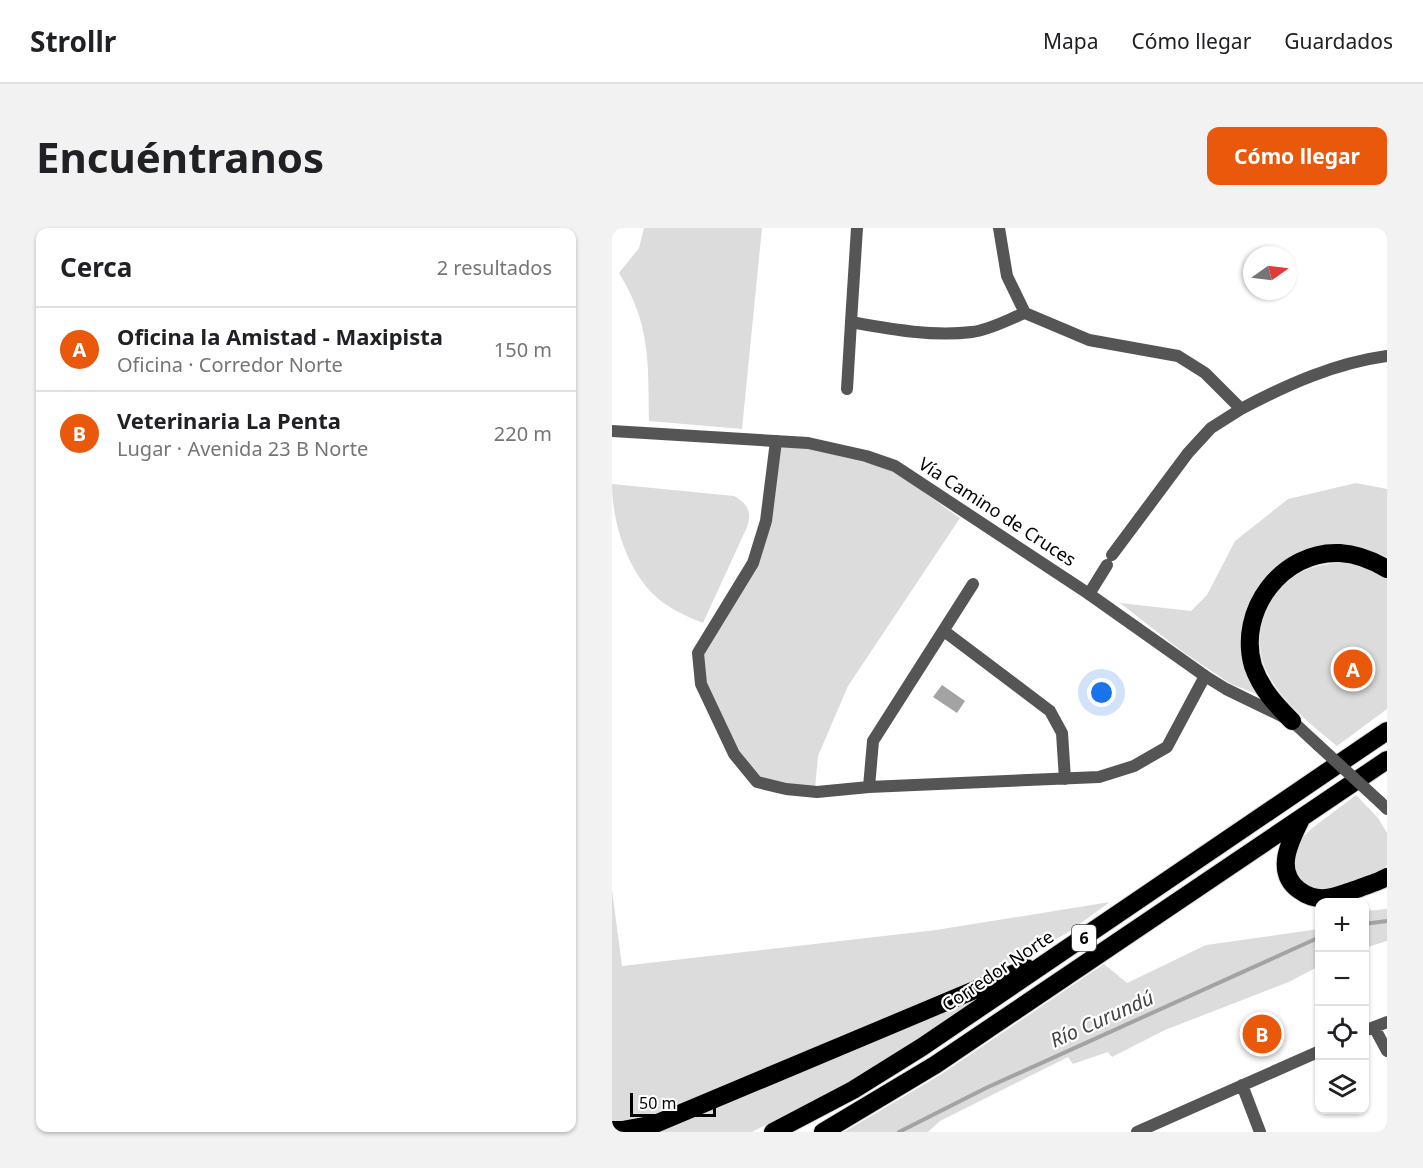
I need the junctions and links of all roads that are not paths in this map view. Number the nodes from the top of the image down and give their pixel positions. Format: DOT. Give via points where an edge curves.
graph roads {
  1 [pos="857,228"];
  2 [pos="999,228"];
  3 [pos="1025,313"];
  4 [pos="851,321"];
  5 [pos="1387,356"];
  6 [pos="847,389"];
  7 [pos="1241,409"];
  8 [pos="612,432"];
  9 [pos="776,441"];
  10 [pos="1387,569"];
  11 [pos="973,584"];
  12 [pos="1089,594"];
  13 [pos="944,632"];
  14 [pos="1205,676"];
  15 [pos="1292,722"];
  16 [pos="1387,731"];
  17 [pos="1387,760"];
  18 [pos="1065,779"];
  19 [pos="868,787"];
  20 [pos="1383,806"];
  21 [pos="1302,818"];
  22 [pos="1387,877"];
  23 [pos="1065,952"];
  24 [pos="1387,1022"];
  25 [pos="1369,1029"];
  26 [pos="1387,1051"];
  27 [pos="1315,1053"];
  28 [pos="1242,1085"];
  29 [pos="612,1130"];
  30 [pos="773,1132"];
  31 [pos="823,1132"];
  32 [pos="1137,1132"];
  33 [pos="1260,1132"];
  1 -- 4 [label="street"];
  2 -- 3 [label="street" via="1007,276"];
  3 -- 4 [label="street" via="974,332 895,330"];
  3 -- 7 [label="street" via="1089,340 1178,356 1205,373"];
  4 -- 6 [label="street"];
  5 -- 7 [label="street" via="1331,369"];
  7 -- 12 [label="street" via="1211,428 1188,453 1109,560"];
  8 -- 9 [label="street, Vía Camino de Cruces"];
  9 -- 12 [label="street, Vía Camino de Cruces" via="839,449 895,466"];
  9 -- 19 [label="street" via="760,542 753,563 698,653 701,684 734,754 757,782 817,792"];
  10 -- 15 [label="highway" via="1356,555 1319,556 1284,572 1257,606 1250,629 1254,666 1271,700"];
  11 -- 13 [label="street"];
  12 -- 14 [label="street, Vía Camino de Cruces"];
  13 -- 18 [label="street" via="1050,711 1062,733"];
  13 -- 19 [label="street" via="873,741"];
  14 -- 15 [label="street, Vía Camino de Cruces"];
  14 -- 18 [label="street" via="1167,747 1134,766 1099,777"];
  15 -- 20 [label="street, Vía Camino de Cruces, bridge"];
  16 -- 23 [label="highway, Corredor Norte / 6"];
  17 -- 21 [label="highway, 6"];
  18 -- 19 [label="street"];
  21 -- 22 [label="highway" via="1291,838 1286,861 1292,884 1302,892 1313,897 1334,897"];
  21 -- 31 [label="highway, 6" via="935,1065"];
  23 -- 29 [label="highway" via="655,1124"];
  23 -- 30 [label="highway, Corredor Norte / 6" via="853,1090"];
  24 -- 25 [label="street"];
  25 -- 26 [label="street"];
  27 -- 28 [label="street"];
  28 -- 32 [label="street"];
  28 -- 33 [label="street"];
}
